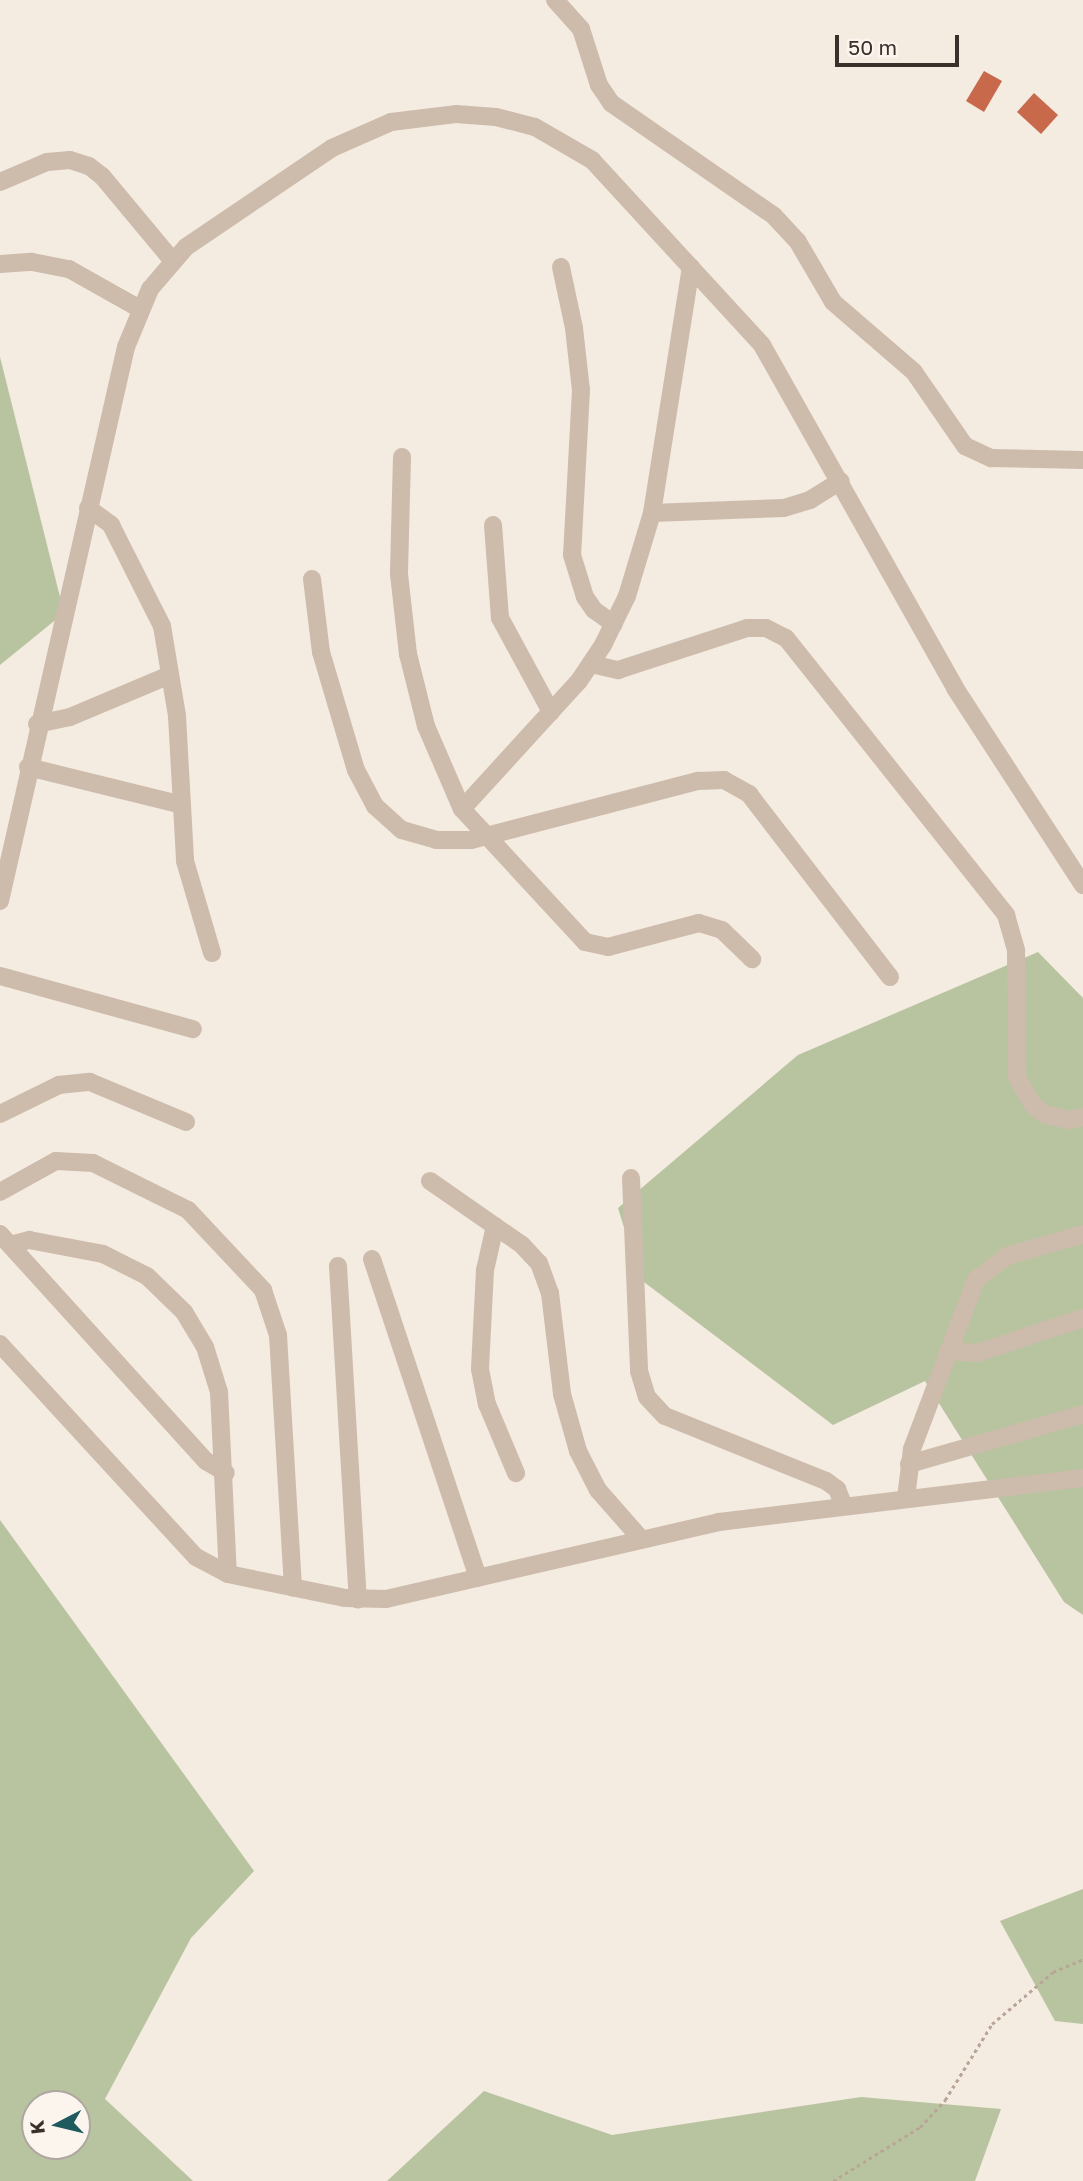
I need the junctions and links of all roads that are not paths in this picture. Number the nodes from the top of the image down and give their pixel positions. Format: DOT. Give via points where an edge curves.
graph roads {
  1 [pos="555,0"];
  2 [pos="0,182"];
  3 [pos="172,260"];
  4 [pos="0,264"];
  5 [pos="561,267"];
  6 [pos="691,267"];
  7 [pos="140,309"];
  8 [pos="402,457"];
  9 [pos="1083,460"];
  10 [pos="840,481"];
  11 [pos="88,508"];
  12 [pos="652,513"];
  13 [pos="493,525"];
  14 [pos="312,579"];
  15 [pos="614,624"];
  16 [pos="591,664"];
  17 [pos="170,675"];
  18 [pos="551,712"];
  19 [pos="37,724"];
  20 [pos="28,767"];
  21 [pos="179,804"];
  22 [pos="462,809"];
  23 [pos="488,837"];
  24 [pos="1083,886"];
  25 [pos="0,901"];
  26 [pos="212,953"];
  27 [pos="752,960"];
  28 [pos="0,976"];
  29 [pos="890,977"];
  30 [pos="193,1029"];
  31 [pos="0,1114"];
  32 [pos="1083,1117"];
  33 [pos="186,1122"];
  34 [pos="631,1178"];
  35 [pos="430,1181"];
  36 [pos="0,1192"];
  37 [pos="495,1226"];
  38 [pos="1083,1234"];
  39 [pos="5,1240"];
  40 [pos="372,1259"];
  41 [pos="338,1266"];
  42 [pos="1083,1318"];
  43 [pos="0,1344"];
  44 [pos="948,1351"];
  45 [pos="1083,1414"];
  46 [pos="909,1464"];
  47 [pos="516,1472"];
  48 [pos="226,1473"];
  49 [pos="1083,1478"];
  50 [pos="906,1498"];
  51 [pos="845,1506"];
  52 [pos="641,1539"];
  53 [pos="228,1574"];
  54 [pos="478,1578"];
  55 [pos="293,1588"];
  56 [pos="358,1600"];
  1 -- 9 [label="street" via="581,29 599,85 611,103 774,216 798,242 833,302 914,372 965,446 991,458"];
  2 -- 3 [label="street" via="47,162 70,160 89,166"];
  3 -- 6 [label="street" via="351,138 391,122 456,114 516,121 575,147 609,174"];
  3 -- 7 [label="street"];
  4 -- 7 [label="street" via="32,262 69,269"];
  5 -- 15 [label="street" via="574,328 580,390 572,555 585,597"];
  6 -- 10 [label="street" via="762,345"];
  6 -- 12 [label="street"];
  7 -- 11 [label="street"];
  8 -- 22 [label="street" via="399,574 408,654 426,726"];
  10 -- 12 [label="street" via="810,500 784,508"];
  10 -- 24 [label="street" via="955,688"];
  11 -- 17 [label="street" via="111,525 153,604"];
  11 -- 19 [label="street"];
  12 -- 15 [label="street" via="638,566"];
  13 -- 18 [label="street" via="500,618"];
  14 -- 23 [label="street" via="326,672 367,795 383,816 411,833 454,841"];
  15 -- 16 [label="street"];
  16 -- 18 [label="street"];
  16 -- 32 [label="street" via="618,670 747,628 766,628 786,638 1006,915 1016,951 1017,1077 1032,1104 1044,1114 1068,1120"];
  17 -- 19 [label="street" via="71,717"];
  17 -- 21 [label="street" via="177,716"];
  18 -- 22 [label="street"];
  19 -- 20 [label="street"];
  20 -- 21 [label="street"];
  20 -- 25 [label="street"];
  21 -- 26 [label="street" via="189,880"];
  22 -- 23 [label="street"];
  23 -- 27 [label="street" via="586,943 608,947 699,923 722,930"];
  23 -- 29 [label="street" via="706,779 733,783 749,794"];
  28 -- 30 [label="street"];
  31 -- 33 [label="street" via="59,1085 90,1082"];
  34 -- 51 [label="street" via="639,1371 648,1397 664,1416 826,1481 837,1489"];
  35 -- 37 [label="street"];
  36 -- 55 [label="street" via="56,1161 93,1163 188,1210 263,1290 278,1335"];
  37 -- 47 [label="street" via="486,1263 480,1369 486,1404"];
  37 -- 52 [label="street" via="531,1253 544,1272 570,1430 598,1490"];
  38 -- 44 [label="street" via="1007,1256 984,1272 971,1289"];
  39 -- 48 [label="street" via="206,1461"];
  39 -- 48 [label="street" via="103,1254 147,1276 173,1298 195,1329 213,1369"];
  40 -- 54 [label="street"];
  41 -- 56 [label="street"];
  42 -- 44 [label="street" via="977,1353"];
  43 -- 53 [label="street" via="187,1548"];
  44 -- 46 [label="street"];
  45 -- 46 [label="street"];
  46 -- 50 [label="street"];
  48 -- 53 [label="street"];
  49 -- 50 [label="street"];
  50 -- 51 [label="street"];
  51 -- 52 [label="street" via="719,1522"];
  52 -- 54 [label="street"];
  53 -- 55 [label="street"];
  54 -- 56 [label="street"];
  55 -- 56 [label="street"];
}
